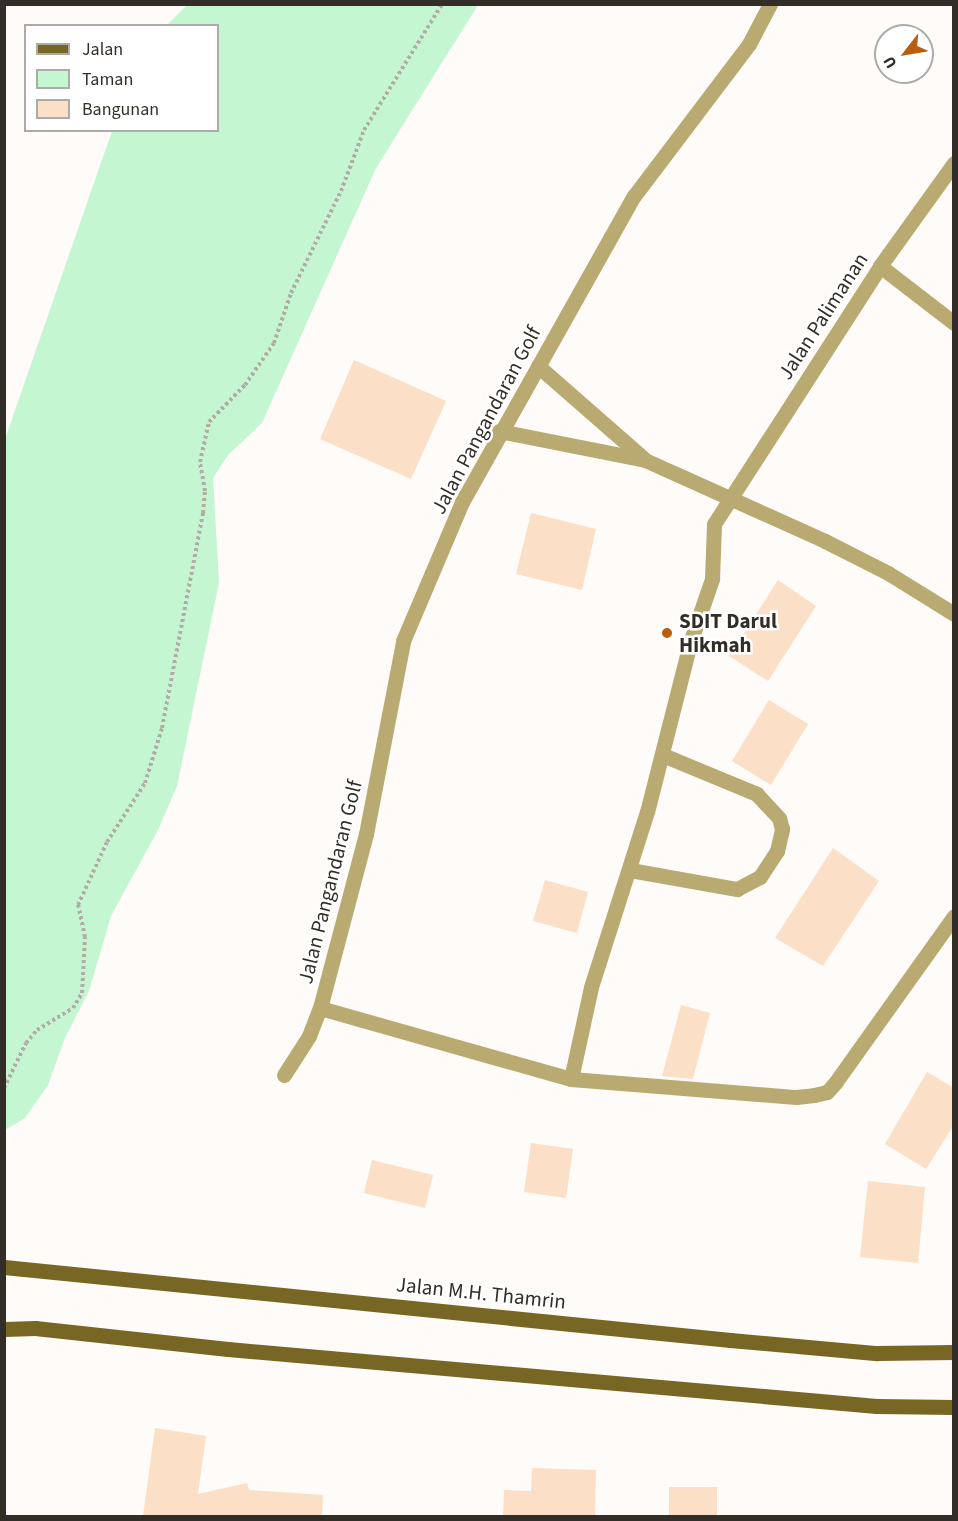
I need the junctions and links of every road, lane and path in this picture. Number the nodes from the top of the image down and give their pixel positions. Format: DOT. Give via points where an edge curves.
graph roads {
  1 [pos="442,4"];
  2 [pos="770,4"];
  3 [pos="954,163"];
  4 [pos="880,266"];
  5 [pos="954,323"];
  6 [pos="538,366"];
  7 [pos="499,431"];
  8 [pos="645,460"];
  9 [pos="730,495"];
  10 [pos="954,614"];
  11 [pos="663,755"];
  12 [pos="630,870"];
  13 [pos="954,915"];
  14 [pos="320,1008"];
  15 [pos="284,1075"];
  16 [pos="571,1079"];
  17 [pos="4,1088"];
  18 [pos="4,1267"];
  19 [pos="4,1329"];
  20 [pos="954,1352"];
  21 [pos="954,1407"];
  1 -- 17 [label="path" via="364,130 341,191 291,293 274,343 245,385 209,422 200,462 205,490 203,513 162,729 144,783 107,842 78,905 85,937 82,993 73,1008 31,1036"];
  2 -- 6 [label="street, Jalan Pangandaran Golf" via="748,44 634,196"];
  3 -- 4 [label="street, Jalan Palimanan"];
  4 -- 5 [label="street"];
  4 -- 9 [label="street, Jalan Palimanan"];
  6 -- 7 [label="street, Jalan Pangandaran Golf"];
  6 -- 8 [label="street"];
  7 -- 8 [label="street"];
  7 -- 14 [label="street, Jalan Pangandaran Golf" via="462,502 404,641 366,834"];
  8 -- 9 [label="street"];
  9 -- 10 [label="street" via="888,573"];
  9 -- 11 [label="street, Jalan Palimanan" via="714,524 712,579 691,640"];
  11 -- 12 [label="street, Jalan Palimanan"];
  11 -- 12 [label="street" via="758,794 779,818 782,830 777,851 760,878 737,889"];
  12 -- 16 [label="street, Jalan Palimanan" via="591,987"];
  13 -- 16 [label="street" via="827,1092 796,1097"];
  14 -- 15 [label="street, Jalan Pangandaran Golf" via="306,1042"];
  14 -- 16 [label="street"];
  18 -- 20 [label="main road, Jalan M.H. Thamrin" via="730,1340 877,1353"];
  19 -- 21 [label="main road" via="35,1328 228,1349 877,1406"];
}
